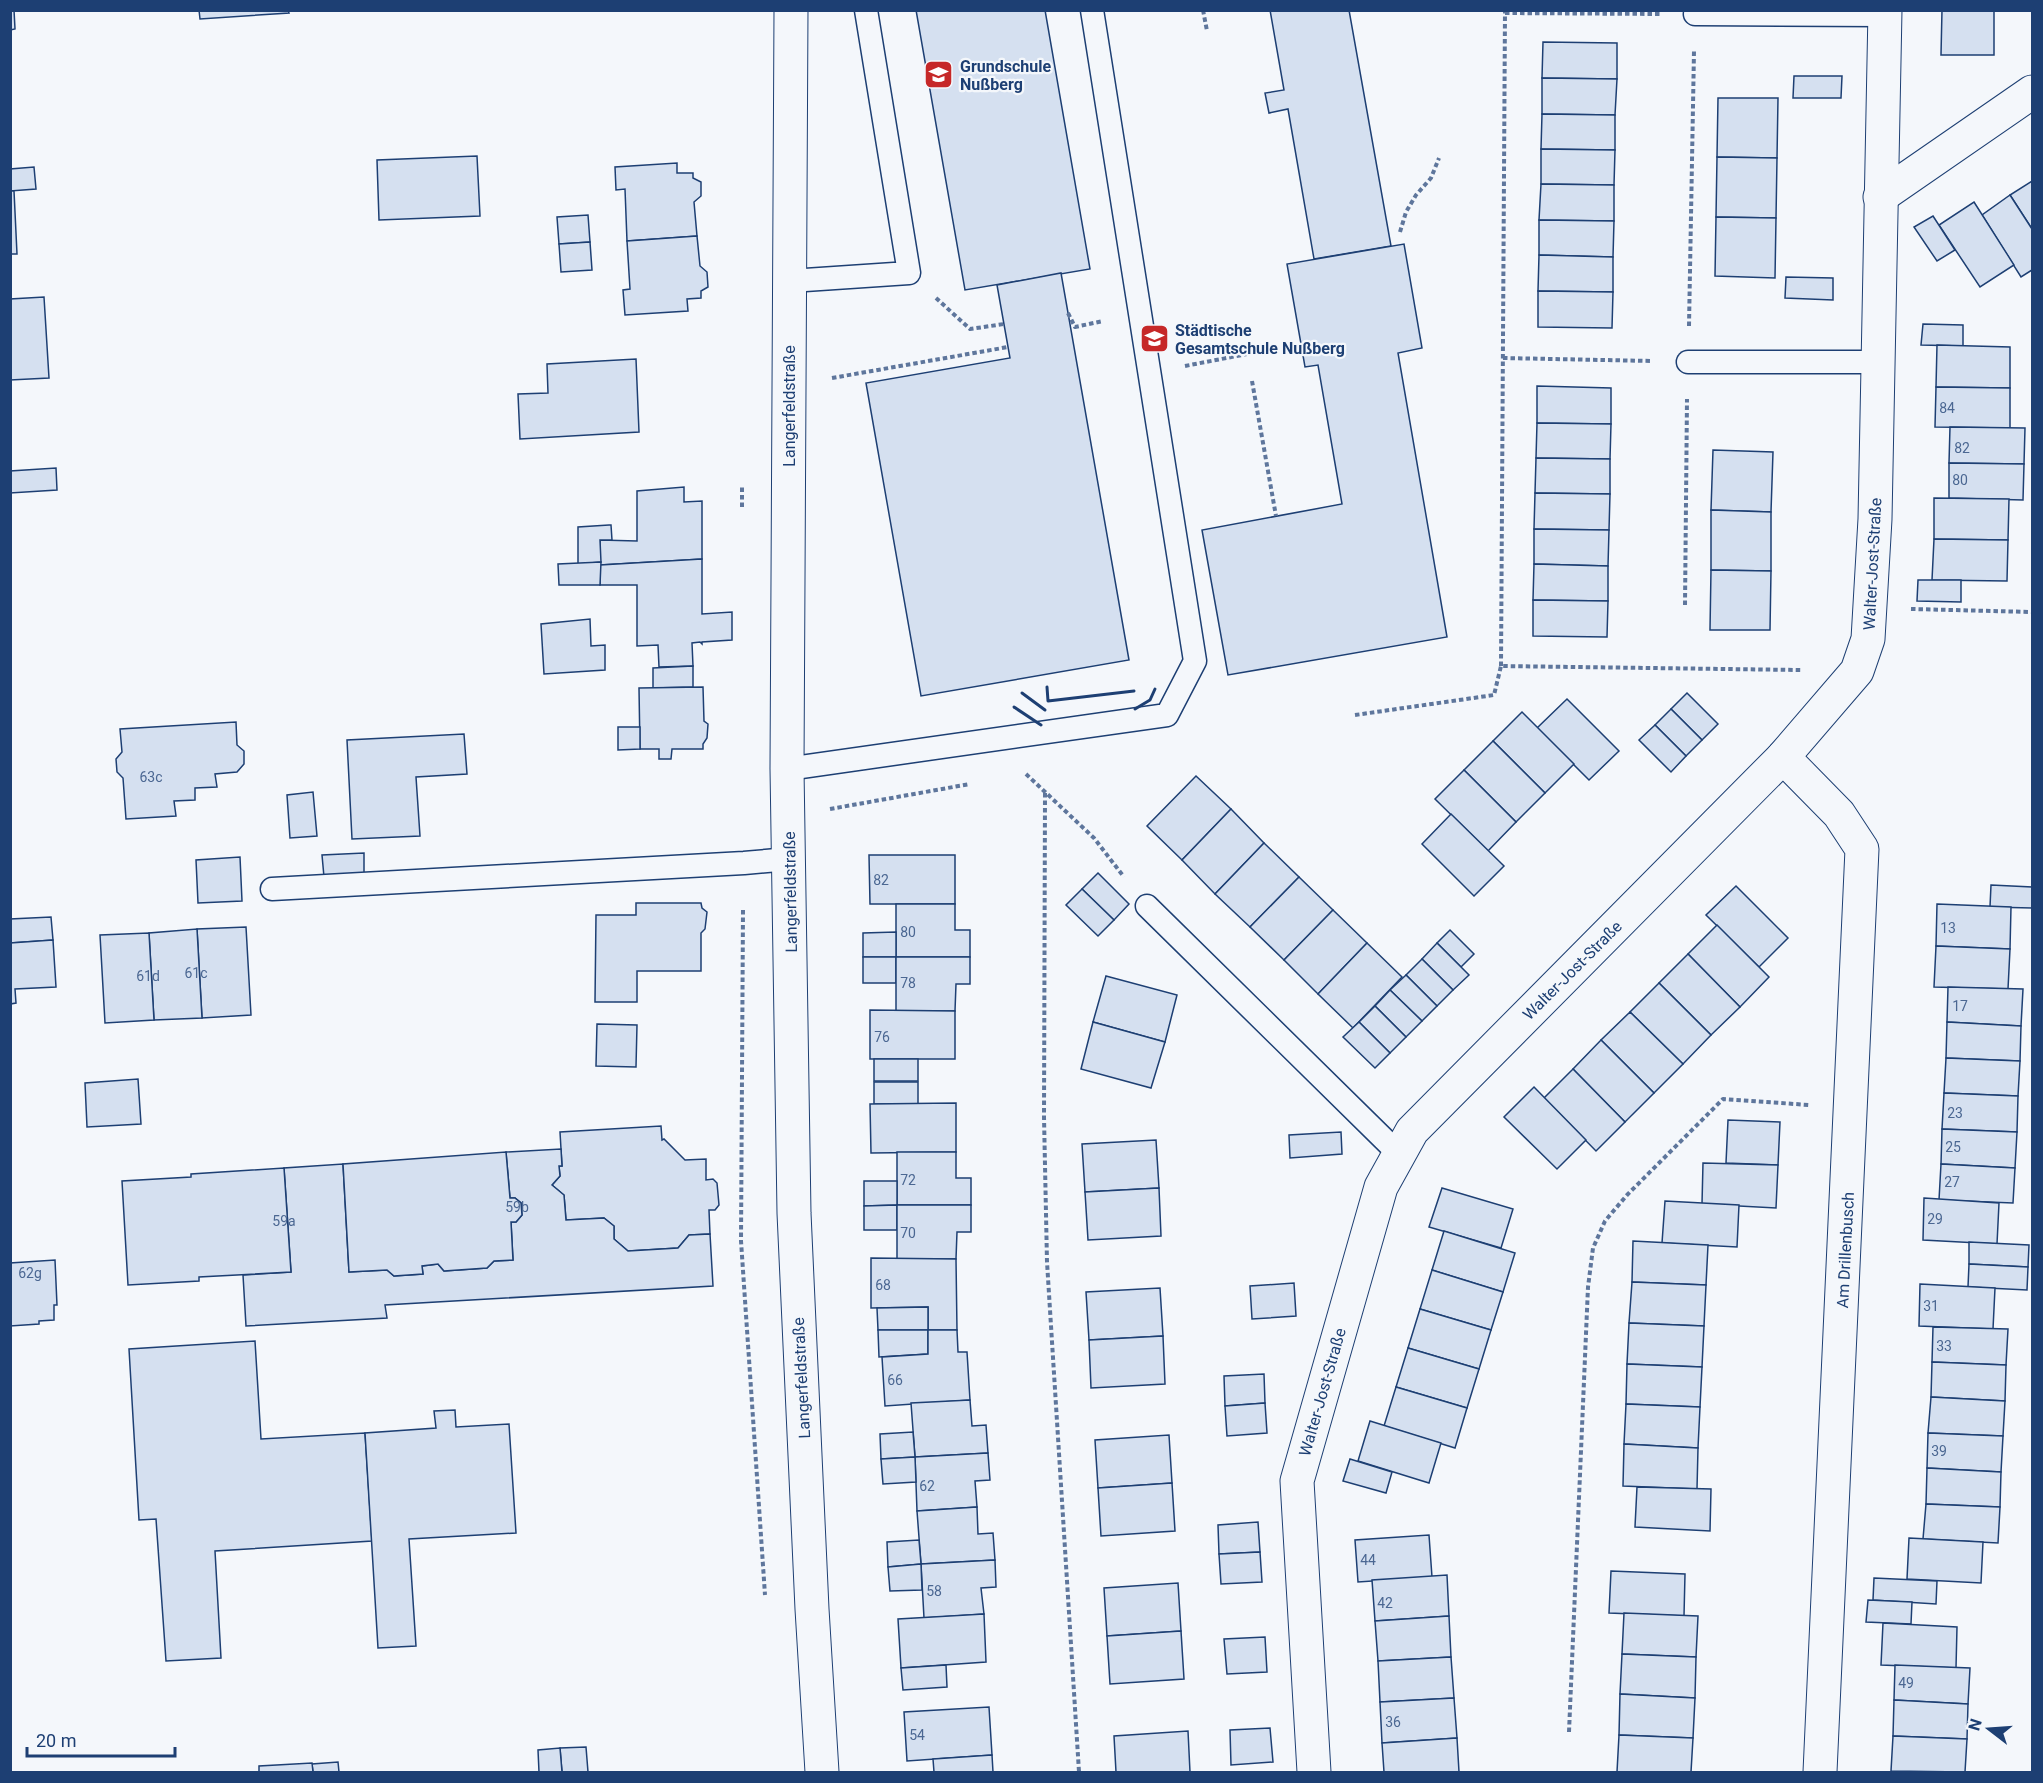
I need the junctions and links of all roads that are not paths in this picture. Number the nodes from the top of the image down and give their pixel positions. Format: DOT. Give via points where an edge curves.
graph roads {
  1 [pos="791,10"];
  2 [pos="866,10"];
  3 [pos="1092,10"];
  4 [pos="1885,13"];
  5 [pos="1695,14"];
  6 [pos="2032,92"];
  7 [pos="1880,197"];
  8 [pos="790,280"];
  9 [pos="1688,362"];
  10 [pos="1877,362"];
  11 [pos="1783,757"];
  12 [pos="787,769"];
  13 [pos="789,859"];
  14 [pos="272,889"];
  15 [pos="1147,906"];
  16 [pos="1399,1154"];
  17 [pos="822,1773"];
  18 [pos="1314,1773"];
  19 [pos="1820,1773"];
  1 -- 8 [label="street, Langerfeldstraße"];
  2 -- 8 [label="lane" via="909,273"];
  3 -- 12 [label="lane" via="1195,661 1167,715"];
  4 -- 5 [label="lane"];
  4 -- 7 [label="street, Walter-Jost-Straße"];
  6 -- 7 [label="street"];
  7 -- 10 [label="street, Walter-Jost-Straße"];
  8 -- 12 [label="street, Langerfeldstraße"];
  9 -- 10 [label="lane"];
  10 -- 11 [label="street, Walter-Jost-Straße" via="1875,519 1868,639 1857,671"];
  11 -- 16 [label="street, Walter-Jost-Straße" via="1412,1131"];
  11 -- 19 [label="street, Am Drillenbusch" via="1839,813 1862,849"];
  12 -- 13 [label="street, Langerfeldstraße"];
  13 -- 14 [label="lane"];
  13 -- 17 [label="street, Langerfeldstraße" via="794,1213"];
  15 -- 16 [label="lane"];
  16 -- 18 [label="street, Walter-Jost-Straße" via="1381,1187 1297,1481"];
}
